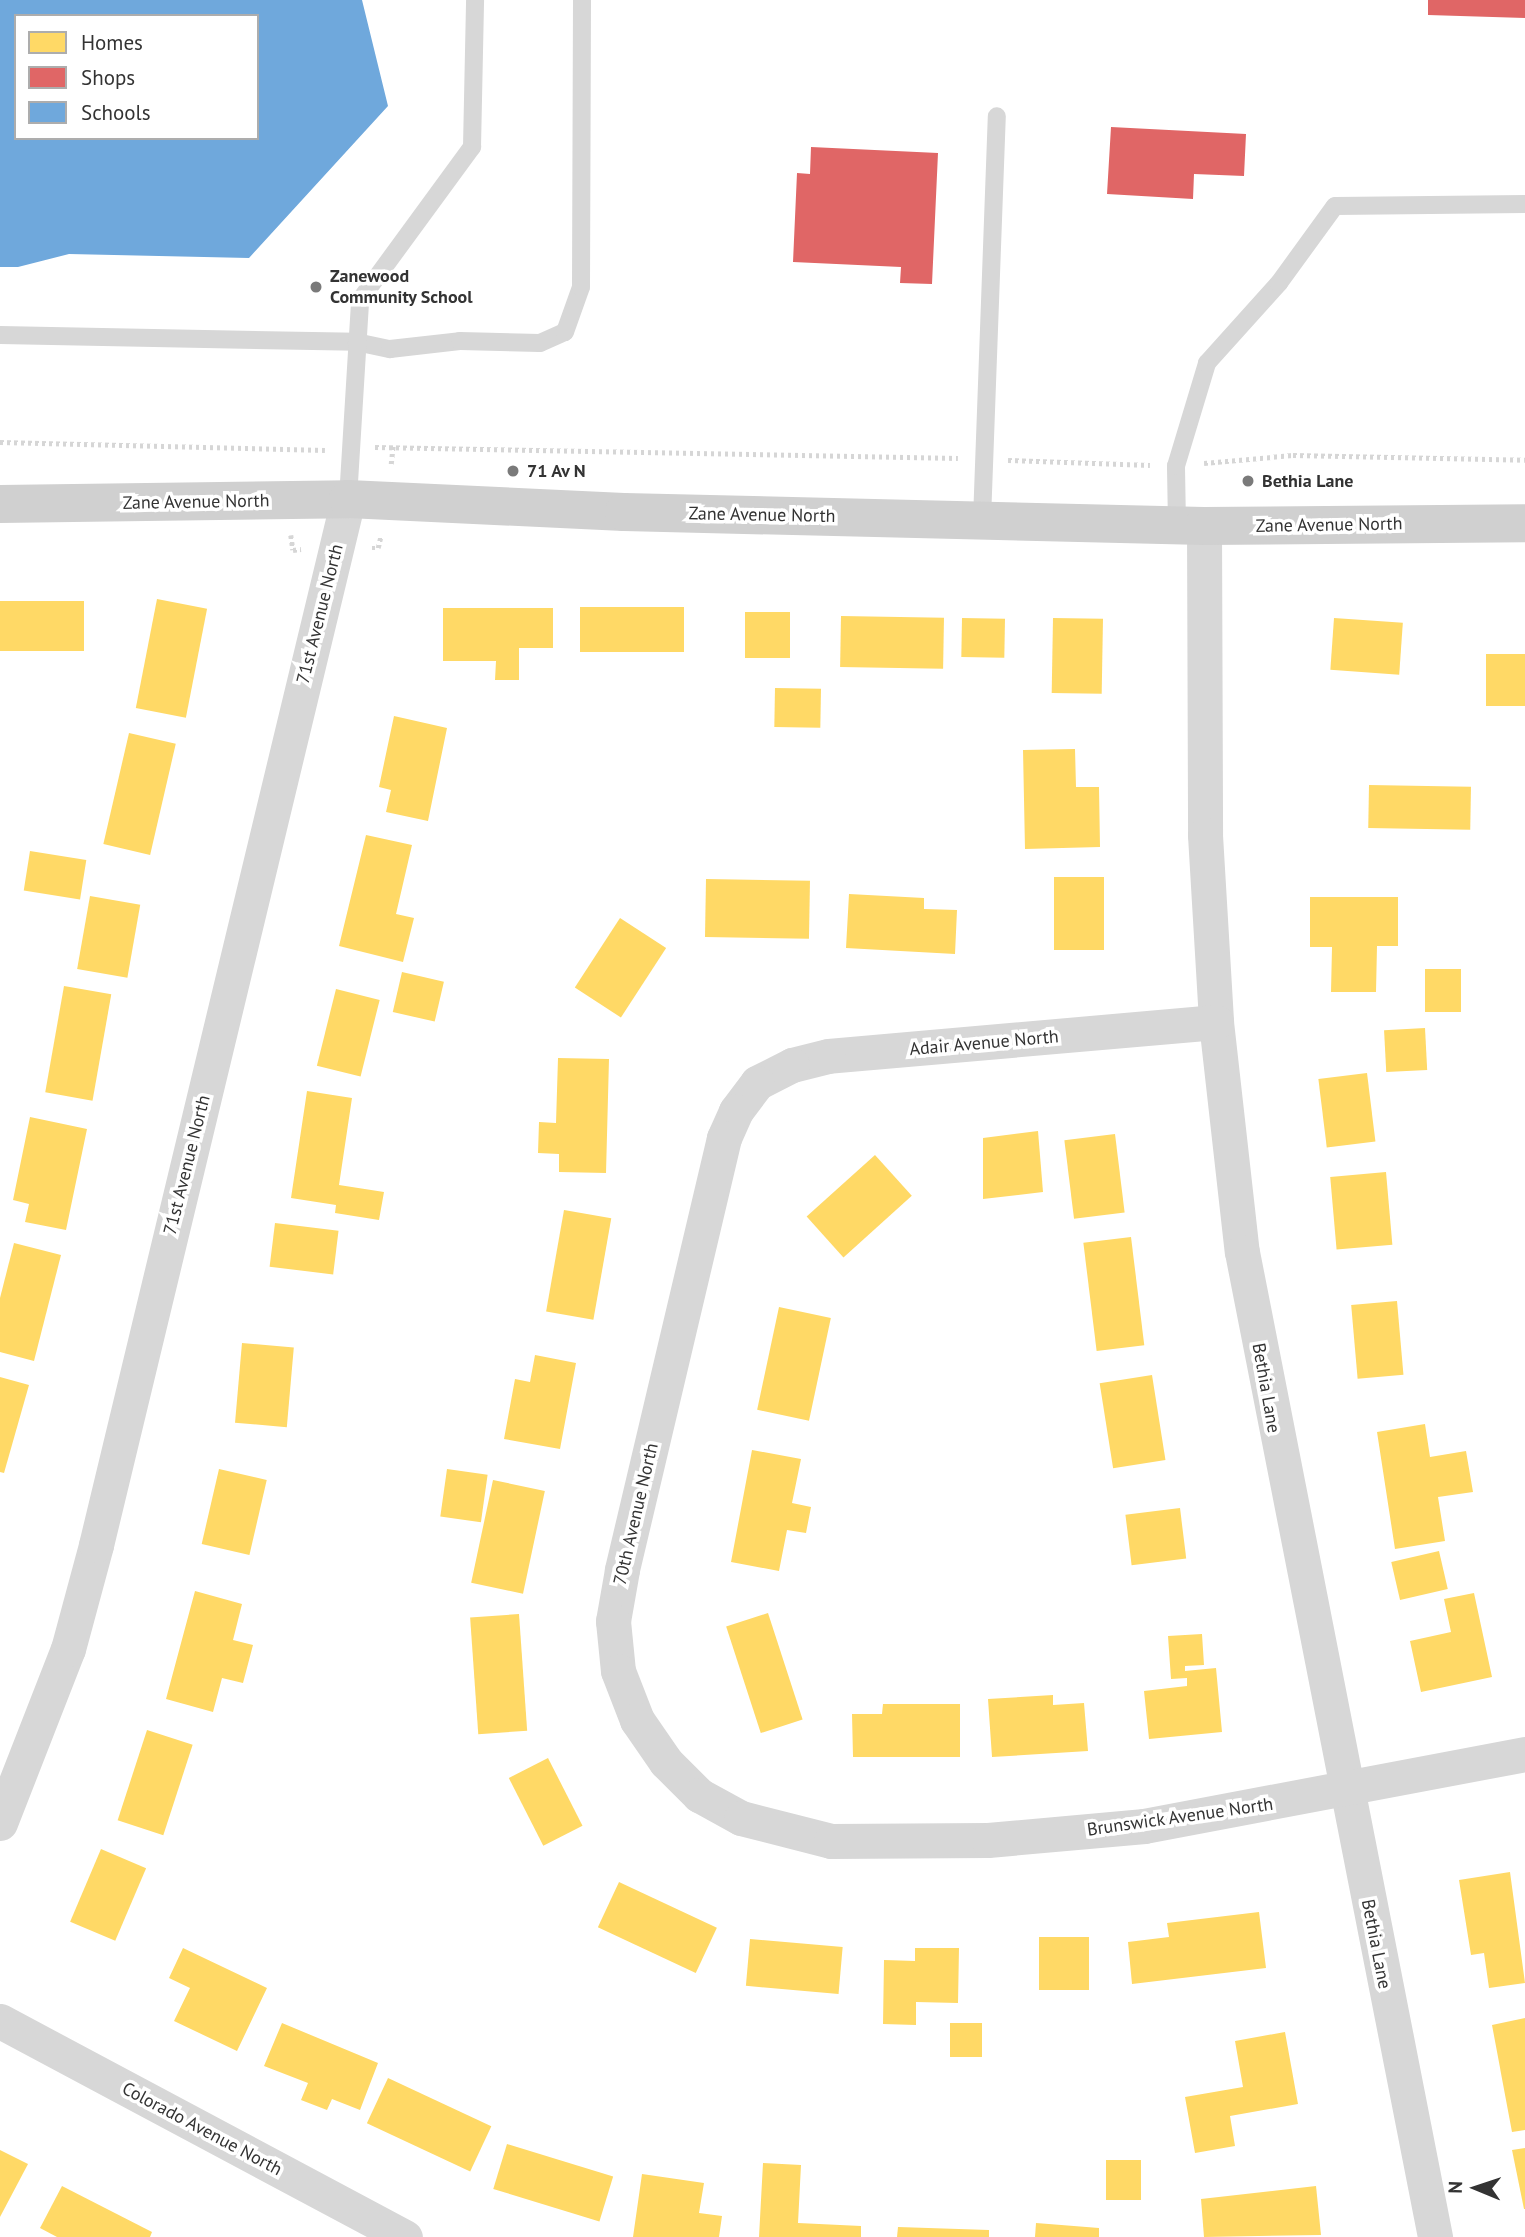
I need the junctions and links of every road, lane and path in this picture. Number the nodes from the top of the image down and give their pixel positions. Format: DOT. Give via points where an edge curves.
graph roads {
  1 [pos="475,0"];
  2 [pos="582,0"];
  3 [pos="997,116"];
  4 [pos="1525,204"];
  5 [pos="0,335"];
  6 [pos="356,342"];
  7 [pos="0,442"];
  8 [pos="350,450"];
  9 [pos="985,459"];
  10 [pos="1525,460"];
  11 [pos="1176,466"];
  12 [pos="348,499"];
  13 [pos="0,504"];
  14 [pos="982,520"];
  15 [pos="1525,523"];
  16 [pos="1191,526"];
  17 [pos="1216,1023"];
  18 [pos="757,1083"];
  19 [pos="1525,1754"];
  20 [pos="1346,1791"];
  21 [pos="0,1823"];
  22 [pos="831,1841"];
  23 [pos="0,2021"];
  24 [pos="397,2235"];
  25 [pos="1435,2237"];
  1 -- 6 [label="lane" via="472,147 360,300"];
  2 -- 6 [label="lane" via="581,287 565,332 540,343 460,341 390,349"];
  3 -- 9 [label="lane"];
  4 -- 11 [label="lane" via="1335,206 1279,283 1207,363"];
  5 -- 6 [label="lane"];
  6 -- 8 [label="lane"];
  7 -- 8 [label="path"];
  8 -- 9 [label="path" via="407,445"];
  8 -- 12 [label="lane"];
  9 -- 11 [label="path"];
  9 -- 14 [label="lane"];
  10 -- 11 [label="path" via="1293,456"];
  11 -- 16 [label="lane"];
  12 -- 13 [label="street, Zane Avenue North"];
  12 -- 14 [label="street, Zane Avenue North"];
  12 -- 21 [label="street, 71st Avenue North" via="96,1545 68,1649"];
  14 -- 16 [label="street, Zane Avenue North"];
  15 -- 16 [label="street, Zane Avenue North"];
  16 -- 17 [label="street, Bethia Lane"];
  17 -- 18 [label="street, Adair Avenue North" via="828,1056 792,1065"];
  17 -- 20 [label="street, Bethia Lane" via="1242,1252"];
  18 -- 22 [label="street, 70th Avenue North" via="736,1111 724,1138 622,1570 614,1633 618,1671 636,1720 666,1762 699,1795 741,1818 785,1833"];
  19 -- 20 [label="street, Brunswick Avenue North"];
  20 -- 22 [label="street, Brunswick Avenue North" via="1144,1826 988,1840"];
  20 -- 25 [label="street, Bethia Lane"];
  23 -- 24 [label="street, Colorado Avenue North"];
}
